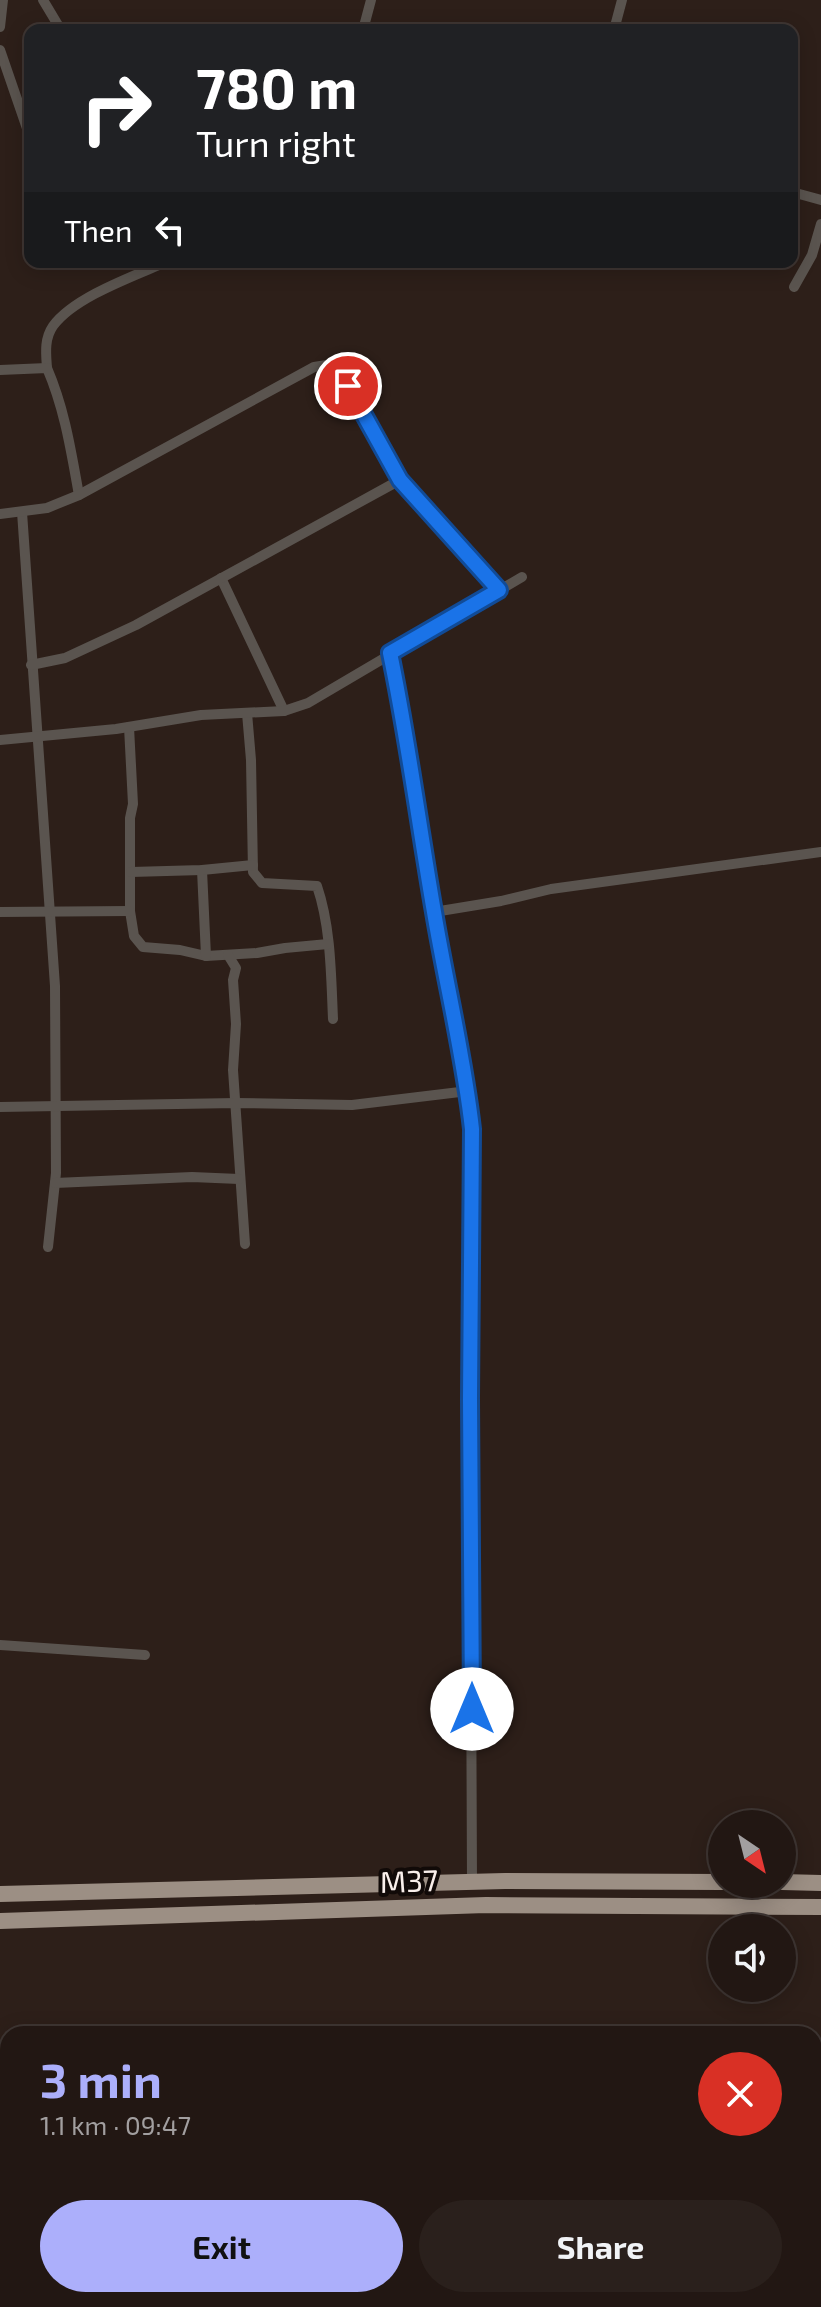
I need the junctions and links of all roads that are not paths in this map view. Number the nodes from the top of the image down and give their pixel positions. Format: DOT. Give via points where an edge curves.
graph roads {
  1 [pos="3,0"];
  2 [pos="43,0"];
  3 [pos="371,0"];
  4 [pos="622,0"];
  5 [pos="57,24"];
  6 [pos="365,24"];
  7 [pos="616,24"];
  8 [pos="0,27"];
  9 [pos="0,50"];
  10 [pos="24,120"];
  11 [pos="798,194"];
  12 [pos="821,200"];
  13 [pos="821,224"];
  14 [pos="152,268"];
  15 [pos="794,287"];
  16 [pos="47,368"];
  17 [pos="0,370"];
  18 [pos="400,480"];
  19 [pos="79,495"];
  20 [pos="22,512"];
  21 [pos="0,514"];
  22 [pos="522,577"];
  23 [pos="221,578"];
  24 [pos="499,590"];
  25 [pos="390,653"];
  26 [pos="31,665"];
  27 [pos="284,711"];
  28 [pos="247,713"];
  29 [pos="129,727"];
  30 [pos="36,737"];
  31 [pos="0,740"];
  32 [pos="821,852"];
  33 [pos="253,865"];
  34 [pos="202,870"];
  35 [pos="131,872"];
  36 [pos="49,911"];
  37 [pos="130,911"];
  38 [pos="0,912"];
  39 [pos="434,912"];
  40 [pos="328,944"];
  41 [pos="228,955"];
  42 [pos="206,956"];
  43 [pos="333,1019"];
  44 [pos="468,1091"];
  45 [pos="236,1103"];
  46 [pos="0,1107"];
  47 [pos="55,1108"];
  48 [pos="239,1179"];
  49 [pos="55,1183"];
  50 [pos="245,1244"];
  51 [pos="48,1247"];
  52 [pos="0,1645"];
  53 [pos="145,1655"];
  54 [pos="472,1882"];
  55 [pos="708,1882"];
  56 [pos="796,1882"];
  57 [pos="821,1883"];
  58 [pos="0,1894"];
  59 [pos="821,1907"];
  60 [pos="0,1921"];
  1 -- 8 [label="street"];
  2 -- 5 [label="street"];
  3 -- 6 [label="street"];
  4 -- 7 [label="street"];
  9 -- 10 [label="street"];
  11 -- 12 [label="street"];
  13 -- 15 [label="street"];
  14 -- 16 [label="street" via="103,289 53,327 45,347"];
  16 -- 17 [label="street"];
  16 -- 19 [label="street" via="60,398"];
  18 -- 19 [label="street" via="333,364 314,367"];
  18 -- 23 [label="street"];
  18 -- 24 [label="street"];
  19 -- 20 [label="street"];
  20 -- 21 [label="street"];
  20 -- 26 [label="street"];
  22 -- 24 [label="street"];
  23 -- 26 [label="street" via="86,649"];
  23 -- 27 [label="street"];
  24 -- 25 [label="street"];
  25 -- 27 [label="street" via="308,703"];
  25 -- 39 [label="street"];
  26 -- 30 [label="street"];
  27 -- 28 [label="street"];
  28 -- 29 [label="street"];
  28 -- 33 [label="street"];
  29 -- 30 [label="street"];
  29 -- 35 [label="street"];
  30 -- 31 [label="street"];
  30 -- 36 [label="street"];
  32 -- 39 [label="street" via="580,884"];
  33 -- 34 [label="street"];
  33 -- 40 [label="street" via="262,883 317,886"];
  34 -- 35 [label="street"];
  34 -- 42 [label="street"];
  35 -- 37 [label="street"];
  36 -- 37 [label="street"];
  36 -- 38 [label="street"];
  36 -- 47 [label="street"];
  37 -- 42 [label="street" via="134,936 143,947"];
  39 -- 44 [label="street"];
  40 -- 41 [label="street"];
  40 -- 43 [label="street"];
  41 -- 42 [label="street"];
  41 -- 45 [label="street" via="236,968"];
  44 -- 45 [label="street" via="352,1105"];
  44 -- 54 [label="street"];
  45 -- 47 [label="street"];
  45 -- 48 [label="street"];
  46 -- 47 [label="street"];
  47 -- 49 [label="street"];
  48 -- 49 [label="street"];
  48 -- 50 [label="street"];
  49 -- 51 [label="street"];
  52 -- 53 [label="street"];
  54 -- 55 [label="highway, M37 / M37"];
  54 -- 58 [label="highway, M37 / M37"];
  56 -- 57 [label="highway"];
  59 -- 60 [label="highway, M37 / M37" via="486,1905"];
}
